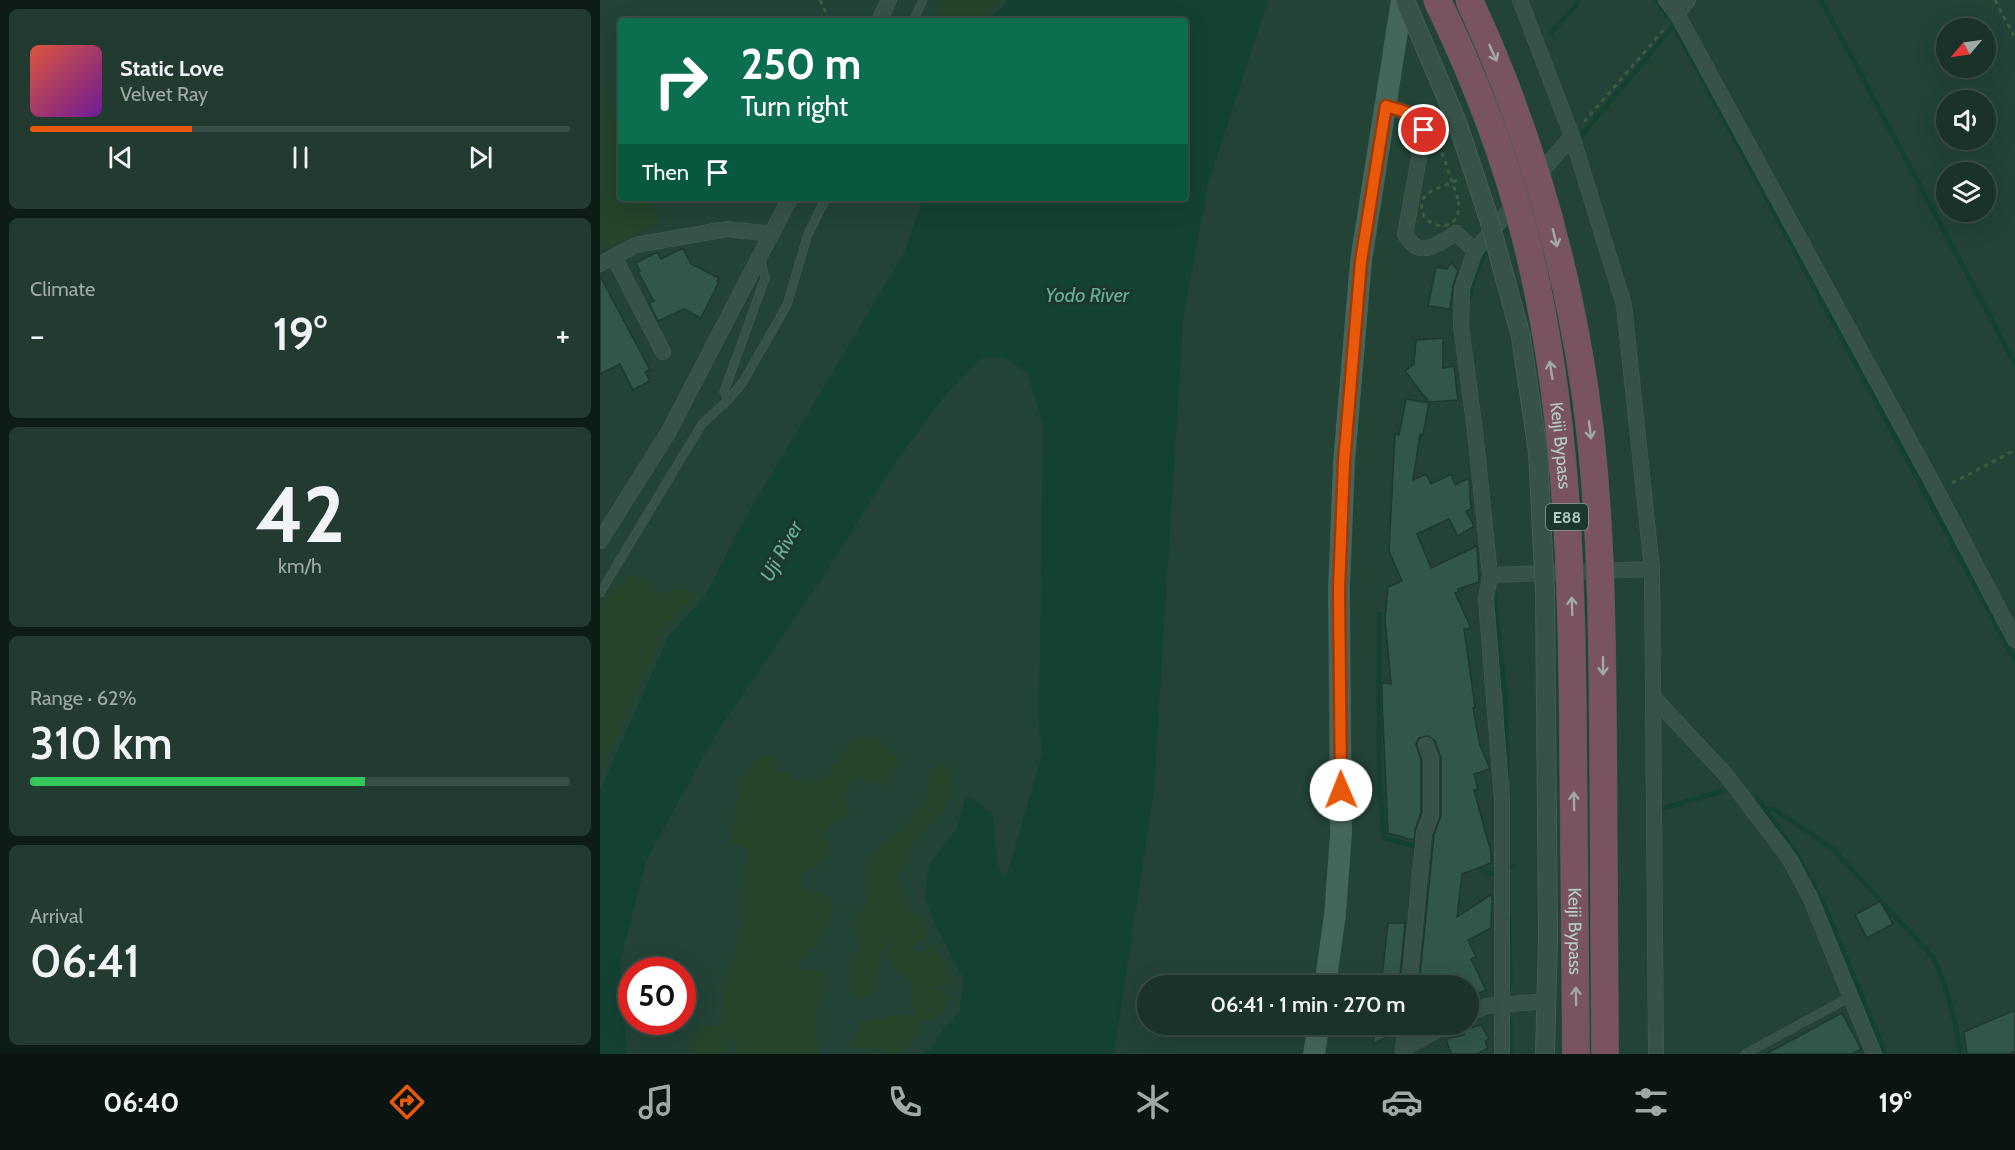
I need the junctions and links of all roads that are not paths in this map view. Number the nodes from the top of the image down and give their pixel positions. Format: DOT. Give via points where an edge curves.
graph roads {
  1 [pos="890,0"];
  2 [pos="923,0"];
  3 [pos="1403,0"];
  4 [pos="1437,0"];
  5 [pos="1469,0"];
  6 [pos="1520,0"];
  7 [pos="1666,0"];
  8 [pos="1688,0"];
  9 [pos="1677,14"];
  10 [pos="881,18"];
  11 [pos="914,18"];
  12 [pos="1386,106"];
  13 [pos="1572,136"];
  14 [pos="788,201"];
  15 [pos="824,201"];
  16 [pos="772,234"];
  17 [pos="1475,251"];
  18 [pos="614,257"];
  19 [pos="760,257"];
  20 [pos="600,264"];
  21 [pos="663,352"];
  22 [pos="728,400"];
  23 [pos="600,541"];
  24 [pos="1652,569"];
  25 [pos="1490,575"];
  26 [pos="600,592"];
  27 [pos="2015,640"];
  28 [pos="1654,698"];
  29 [pos="1426,745"];
  30 [pos="1327,975"];
  31 [pos="1410,975"];
  32 [pos="1851,997"];
  33 [pos="1548,1001"];
  34 [pos="1502,1004"];
  35 [pos="1479,1009"];
  36 [pos="1547,1024"];
  37 [pos="1317,1035"];
  38 [pos="1405,1035"];
  39 [pos="1430,1035"];
  40 [pos="1403,1052"];
  41 [pos="1314,1054"];
  42 [pos="1502,1054"];
  43 [pos="1545,1054"];
  44 [pos="1551,1054"];
  45 [pos="1576,1054"];
  46 [pos="1605,1054"];
  47 [pos="1656,1054"];
  48 [pos="1744,1054"];
  49 [pos="1874,1054"];
  1 -- 10 [label="street"];
  2 -- 11 [label="lane"];
  3 -- 12 [label="main road"];
  3 -- 33 [label="street, bridge" via="1457,122 1489,219 1521,337 1538,452 1545,592"];
  45 -- 4 [label="highway, Keiji Bypass / E88, one-way, bridge" via="1572,621 1563,458 1527,243 1474,79"];
  5 -- 46 [label="highway, Keiji Bypass / E88, one-way, bridge" via="1514,105 1549,213 1568,292 1585,392 1599,534 1602,620"];
  6 -- 13 [label="street"];
  7 -- 9 [label="street"];
  8 -- 9 [label="street"];
  9 -- 27 [label="street"];
  12 -- 17 [label="street" via="1412,114 1424,130 1405,235 1422,249 1456,233"];
  12 -- 30 [label="main road" via="1361,261 1344,462 1339,589 1341,834"];
  13 -- 17 [label="street"];
  13 -- 24 [label="street" via="1624,305"];
  14 -- 16 [label="street"];
  15 -- 22 [label="lane" via="808,234 787,305 743,382"];
  16 -- 18 [label="street" via="727,229 636,245"];
  16 -- 19 [label="street"];
  17 -- 25 [label="street" via="1462,289 1461,326"];
  18 -- 20 [label="street"];
  18 -- 21 [label="street"];
  19 -- 22 [label="lane" via="765,278 724,392"];
  19 -- 23 [label="street" via="668,433"];
  22 -- 26 [label="lane" via="702,424"];
  24 -- 25 [label="street"];
  24 -- 28 [label="street"];
  25 -- 34 [label="street" via="1486,599 1502,799"];
  28 -- 32 [label="street" via="1726,775 1789,858 1810,897"];
  28 -- 47 [label="street"];
  29 -- 31 [label="street" via="1431,758 1431,815 1424,833"];
  32 -- 48 [label="lane"];
  32 -- 49 [label="street"];
  33 -- 34 [label="street"];
  33 -- 36 [label="street"];
  34 -- 35 [label="street"];
  34 -- 42 [label="street"];
  36 -- 43 [label="street"];
  36 -- 44 [label="street"];
  37 -- 41 [label="main road"];
  38 -- 40 [label="street"];
  39 -- 40 [label="street"];
}
